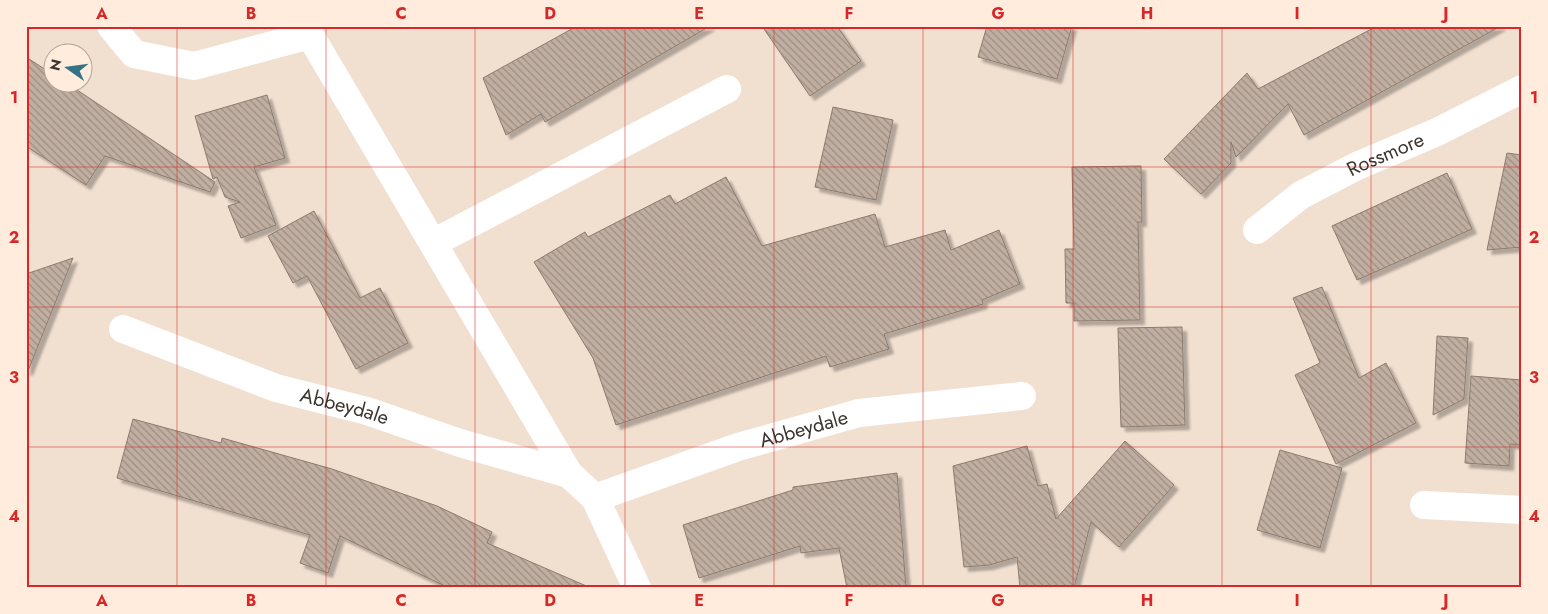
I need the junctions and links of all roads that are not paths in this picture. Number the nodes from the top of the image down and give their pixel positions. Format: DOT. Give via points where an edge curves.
graph roads {
  1 [pos="112,26"];
  2 [pos="308,30"];
  3 [pos="727,89"];
  4 [pos="1522,89"];
  5 [pos="1257,230"];
  6 [pos="433,243"];
  7 [pos="123,329"];
  8 [pos="1022,396"];
  9 [pos="569,474"];
  10 [pos="595,498"];
  11 [pos="1424,505"];
  12 [pos="1522,510"];
  13 [pos="636,588"];
  1 -- 2 [label="street, Abbeydale" via="134,54 194,66"];
  2 -- 6 [label="street, Abbeydale"];
  3 -- 6 [label="street"];
  4 -- 5 [label="street, Rossmore" via="1301,195"];
  6 -- 9 [label="street, Abbeydale"];
  7 -- 9 [label="street, Abbeydale" via="276,388 367,411 460,443"];
  8 -- 10 [label="street, Abbeydale" via="860,413 738,447"];
  9 -- 10 [label="street, Abbeydale"];
  10 -- 13 [label="street, Abbeydale"];
  11 -- 12 [label="street"];
}
